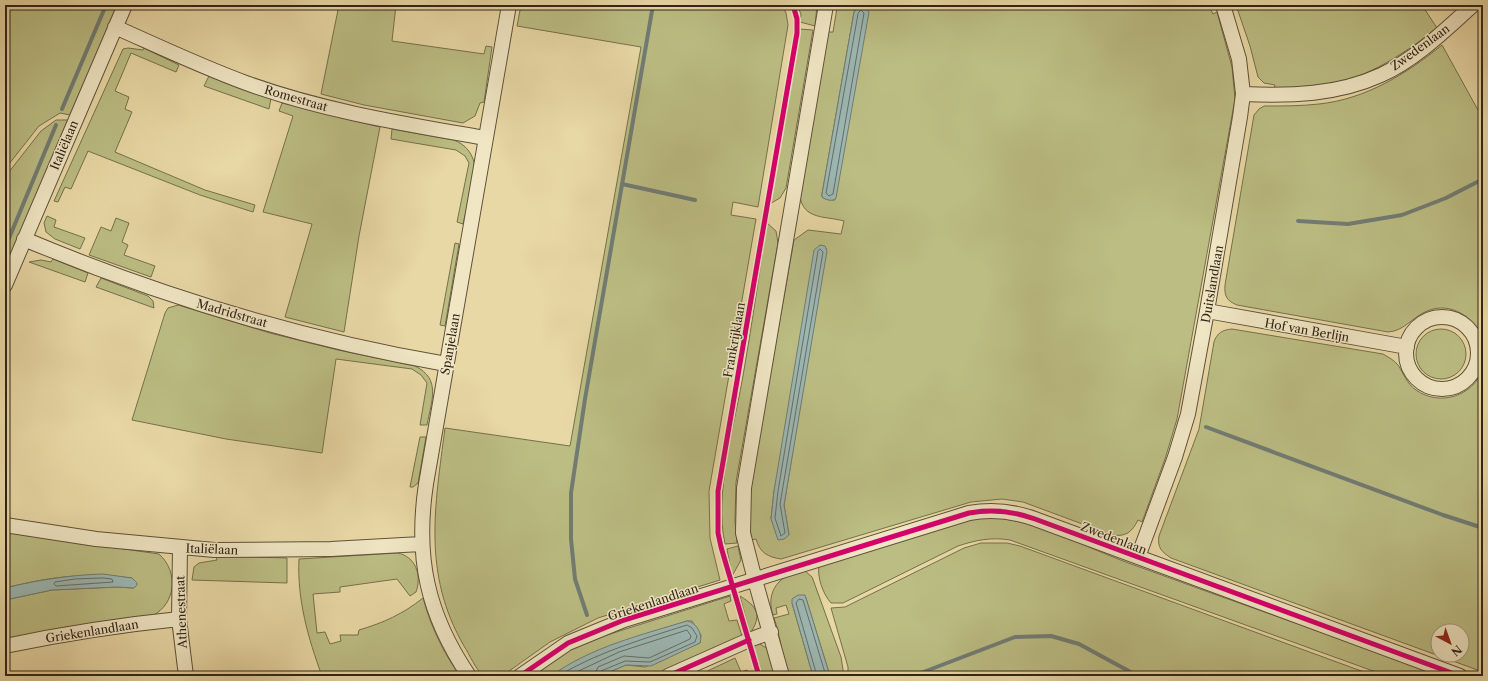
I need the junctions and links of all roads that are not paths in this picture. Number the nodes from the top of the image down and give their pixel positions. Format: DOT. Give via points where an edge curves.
graph roads {
  1 [pos="125,5"];
  2 [pos="508,5"];
  3 [pos="826,5"];
  4 [pos="1222,5"];
  5 [pos="1474,5"];
  6 [pos="115,27"];
  7 [pos="1243,94"];
  8 [pos="485,138"];
  9 [pos="24,239"];
  10 [pos="5,285"];
  11 [pos="1207,311"];
  12 [pos="1407,347"];
  13 [pos="446,364"];
  14 [pos="5,525"];
  15 [pos="421,544"];
  16 [pos="180,548"];
  17 [pos="1138,557"];
  18 [pos="754,580"];
  19 [pos="179,619"];
  20 [pos="771,632"];
  21 [pos="5,646"];
  22 [pos="186,676"];
  23 [pos="469,676"];
  24 [pos="520,676"];
  25 [pos="668,676"];
  26 [pos="782,676"];
  27 [pos="1460,676"];
  1 -- 6 [label="street, Italiëlaan"];
  2 -- 8 [label="street, Spanjelaan"];
  3 -- 18 [label="street" via="744,488 743,533"];
  4 -- 7 [label="street, Duitslandlaan" via="1239,59"];
  5 -- 7 [label="street, Zwedenlaan" via="1409,58 1361,83 1308,94"];
  6 -- 8 [label="street, Romestraat" via="247,83 305,101 380,120"];
  6 -- 9 [label="street, Italiëlaan"];
  7 -- 11 [label="street, Duitslandlaan"];
  8 -- 13 [label="street, Spanjelaan"];
  9 -- 10 [label="street, Italiëlaan"];
  9 -- 13 [label="street, Madridstraat" via="128,281 225,312 321,338"];
  11 -- 12 [label="street, Hof van Berlijn"];
  11 -- 17 [label="street, Duitslandlaan" via="1183,433"];
  12 -- 12 [label="street" via="1408,365 1413,375 1421,383 1443,390 1454,388 1472,374 1479,352 1477,341 1470,330 1461,322 1449,317 1436,317 1424,321 1414,329"];
  13 -- 15 [label="street, Spanjelaan" via="423,500"];
  14 -- 16 [label="street, Italiëlaan" via="96,539"];
  15 -- 16 [label="street, Italiëlaan" via="289,550"];
  15 -- 23 [label="street, Spanjelaan" via="428,590 436,614 450,645"];
  16 -- 19 [label="street, Athenestraat"];
  17 -- 18 [label="street, Zwedenlaan" via="1020,514 986,510 969,513"];
  17 -- 27 [label="street, Zwedenlaan"];
  18 -- 20 [label="street"];
  18 -- 24 [label="street, Griekenlandlaan" via="590,633 568,643"];
  19 -- 21 [label="street, Griekenlandlaan" via="49,636"];
  19 -- 22 [label="street, Athenestraat"];
  20 -- 25 [label="street"];
  20 -- 26 [label="street"];
}
